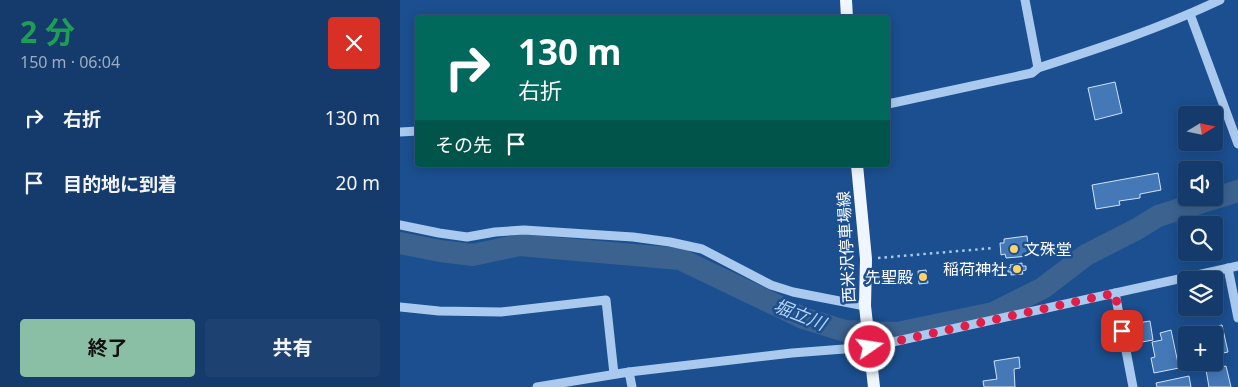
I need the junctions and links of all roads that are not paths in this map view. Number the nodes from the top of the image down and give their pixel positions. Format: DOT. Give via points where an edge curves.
graph roads {
  1 [pos="846,0"];
  2 [pos="1025,0"];
  3 [pos="1220,0"];
  4 [pos="1190,14"];
  5 [pos="847,15"];
  6 [pos="1038,68"];
  7 [pos="890,104"];
  8 [pos="415,131"];
  9 [pos="400,132"];
  10 [pos="1238,144"];
  11 [pos="857,167"];
  12 [pos="400,225"];
  13 [pos="1238,266"];
  14 [pos="1228,268"];
  15 [pos="1115,293"];
  16 [pos="865,306"];
  17 [pos="400,307"];
  18 [pos="1238,318"];
  19 [pos="869,345"];
  20 [pos="629,372"];
  21 [pos="614,374"];
  22 [pos="537,387"];
  23 [pos="632,387"];
  24 [pos="874,387"];
  25 [pos="1133,387"];
  1 -- 5 [label="main road"];
  2 -- 6 [label="street"];
  3 -- 4 [label="street"];
  4 -- 6 [label="street" via="1134,37"];
  4 -- 10 [label="street"];
  6 -- 7 [label="street" via="1032,73"];
  8 -- 9 [label="street"];
  11 -- 16 [label="main road, 西米沢停車場線" via="866,259"];
  12 -- 16 [label="street" via="467,236 524,230 670,242 702,249 771,285"];
  13 -- 14 [label="street"];
  14 -- 15 [label="street"];
  14 -- 18 [label="street"];
  15 -- 19 [label="street"];
  15 -- 25 [label="street"];
  16 -- 19 [label="main road, 西米沢停車場線"];
  17 -- 21 [label="street" via="501,312 606,300"];
  19 -- 20 [label="street"];
  19 -- 24 [label="main road, 西米沢停車場線"];
  20 -- 21 [label="street"];
  20 -- 23 [label="street"];
  21 -- 22 [label="street"];
}
